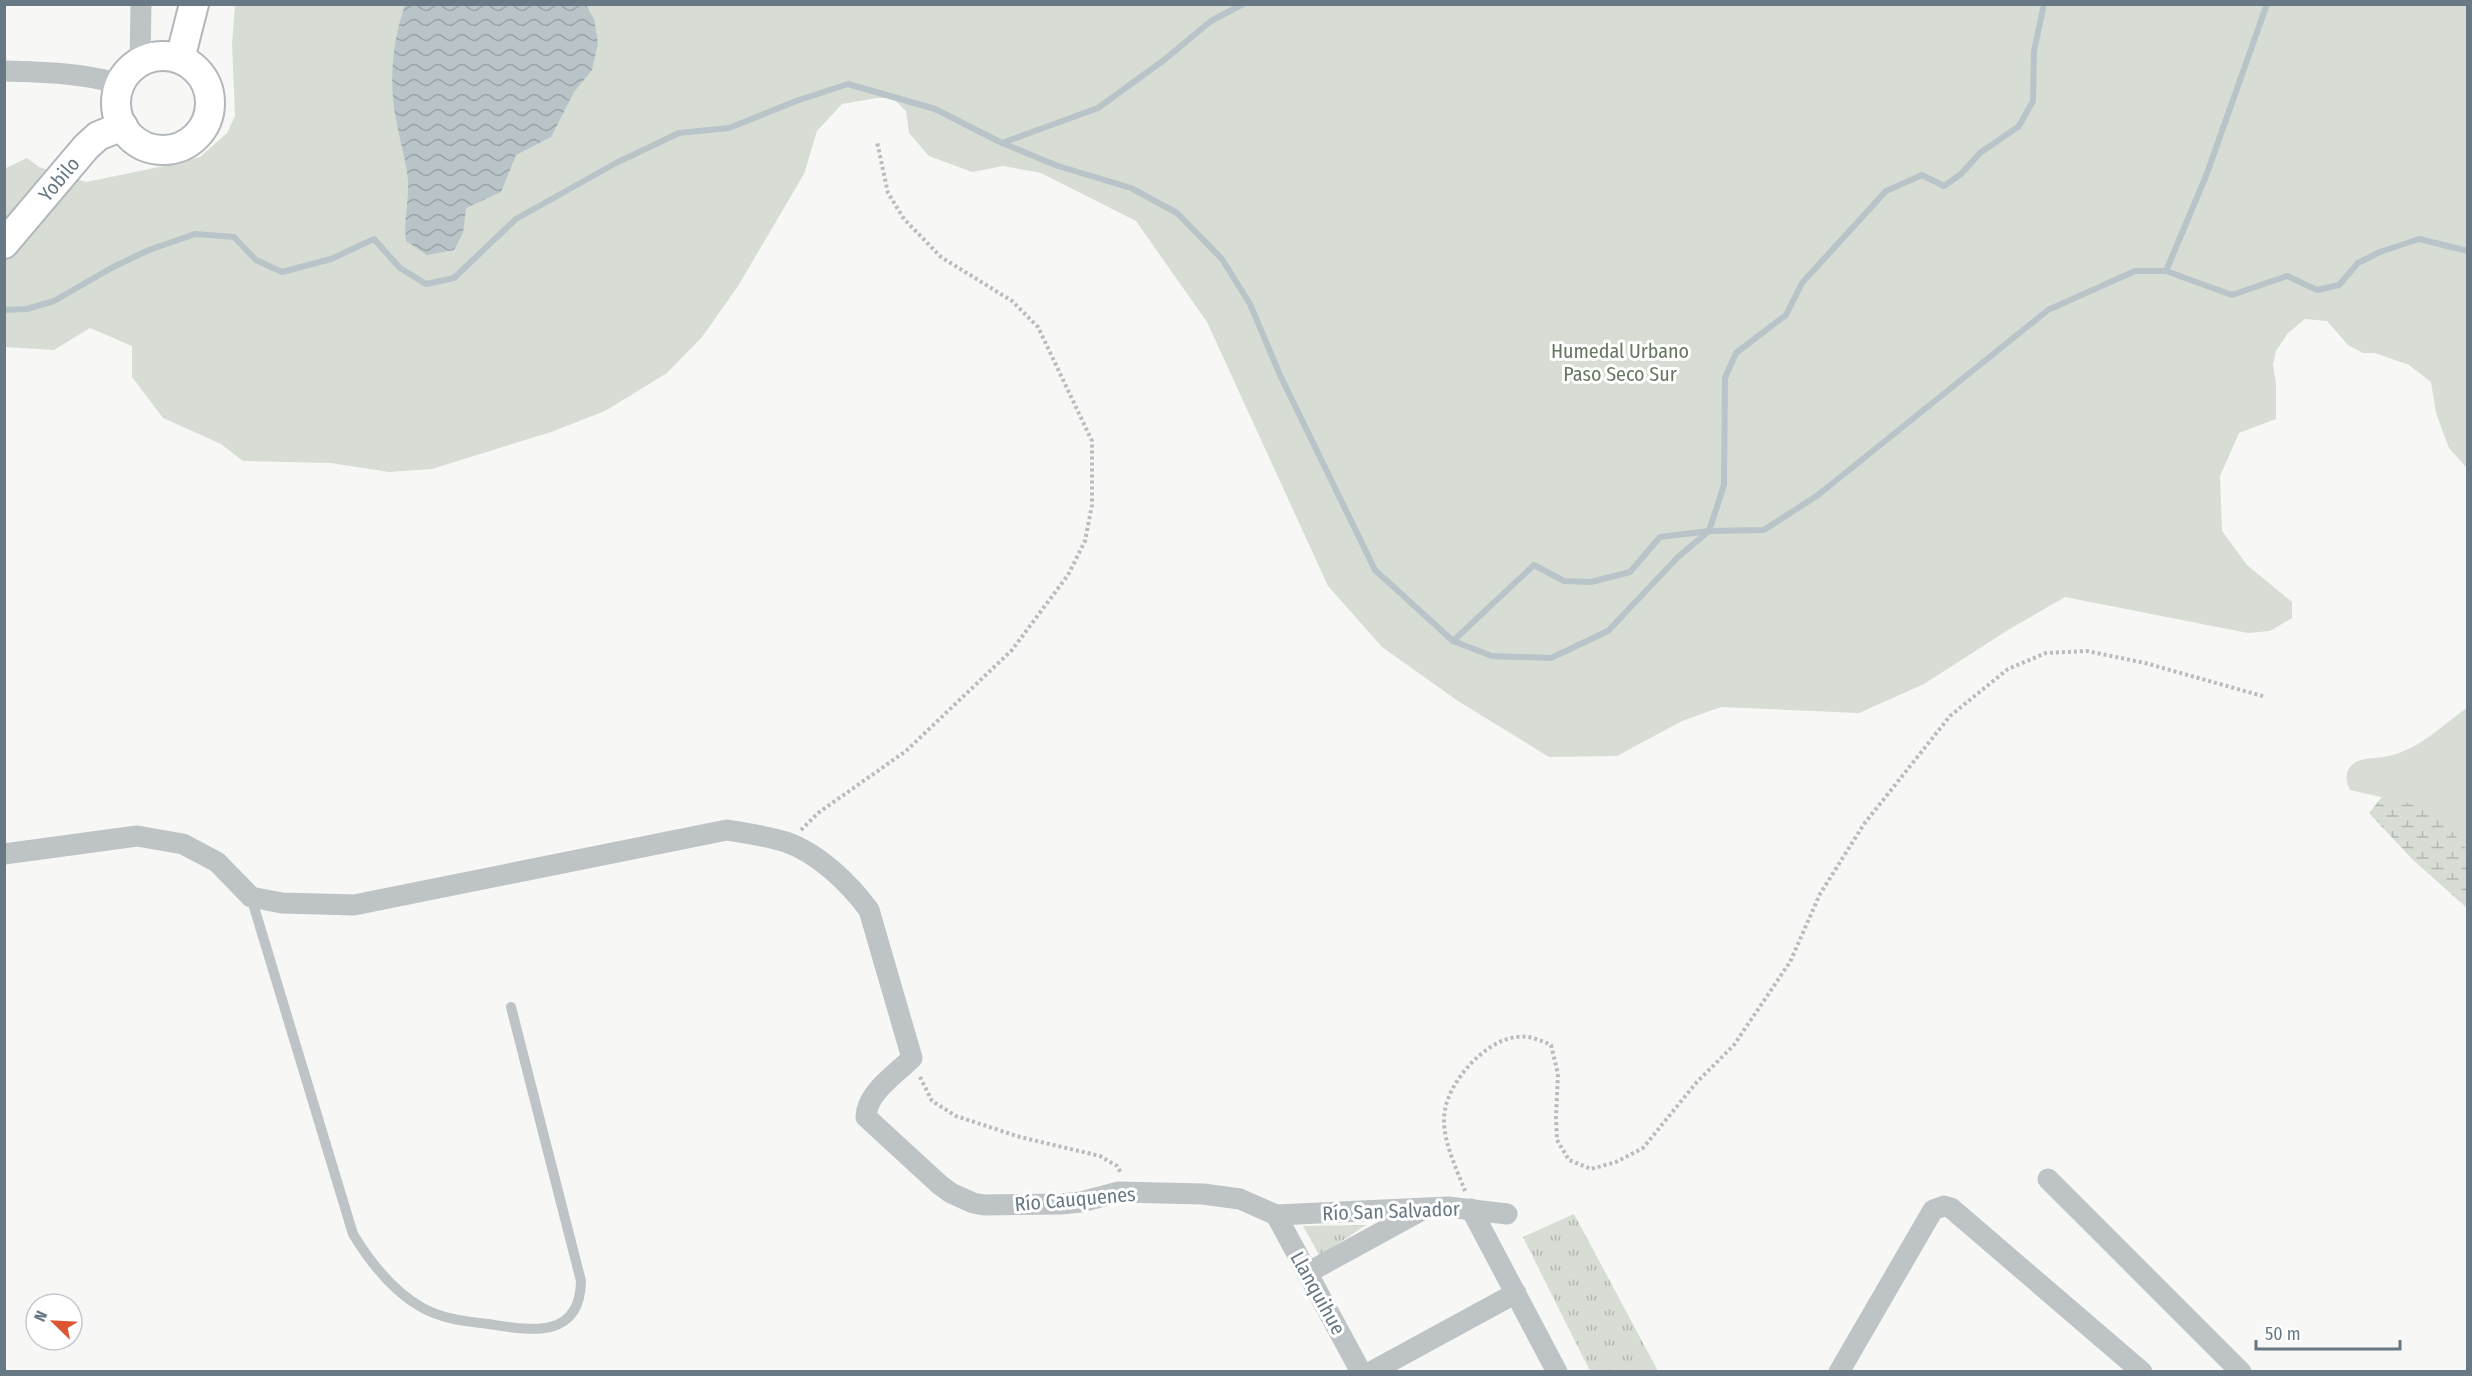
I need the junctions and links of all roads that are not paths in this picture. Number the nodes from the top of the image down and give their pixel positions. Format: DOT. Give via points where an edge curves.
graph roads {
  1 [pos="141,4"];
  2 [pos="194,4"];
  3 [pos="180,59"];
  4 [pos="140,62"];
  5 [pos="4,71"];
  6 [pos="121,84"];
  7 [pos="123,126"];
  8 [pos="4,244"];
  9 [pos="4,854"];
  10 [pos="251,897"];
  11 [pos="511,1007"];
  12 [pos="2048,1179"];
  13 [pos="1426,1208"];
  14 [pos="1471,1209"];
  15 [pos="1507,1214"];
  16 [pos="1276,1215"];
  17 [pos="1308,1274"];
  18 [pos="1516,1293"];
  19 [pos="1361,1371"];
  20 [pos="1371,1371"];
  21 [pos="1557,1371"];
  22 [pos="1839,1371"];
  23 [pos="2142,1371"];
  24 [pos="2241,1371"];
  1 -- 4 [label="street"];
  2 -- 3 [label="main road"];
  3 -- 4 [label="main road" via="159,56"];
  3 -- 7 [label="main road" via="204,79 210,99 207,120 195,137 177,148 156,149 137,142"];
  4 -- 6 [label="main road"];
  5 -- 6 [label="street" via="65,73"];
  6 -- 7 [label="main road" via="117,100"];
  7 -- 8 [label="main road, Yobilo" via="98,136 86,147"];
  9 -- 10 [label="street" via="137,836 183,844 218,862"];
  10 -- 11 [label="lane" via="353,1234 369,1260 406,1297 434,1314 540,1331 557,1326 573,1311 581,1281"];
  10 -- 16 [label="street, Río Cauquenes" via="282,903 354,905 727,830 788,843 818,860 858,894 869,910 912,1058 873,1096 866,1105 866,1117 940,1185 984,1206 1061,1204 1119,1192 1222,1195"];
  12 -- 24 [label="street"];
  13 -- 14 [label="street, Río San Salvador"];
  13 -- 16 [label="street, Río San Salvador"];
  13 -- 17 [label="street"];
  14 -- 15 [label="street, Río San Salvador"];
  14 -- 18 [label="street"];
  16 -- 17 [label="street, Llanquihue"];
  17 -- 19 [label="street, Llanquihue"];
  18 -- 20 [label="street"];
  18 -- 21 [label="street"];
  22 -- 23 [label="street" via="1933,1210 1944,1206"];
}
